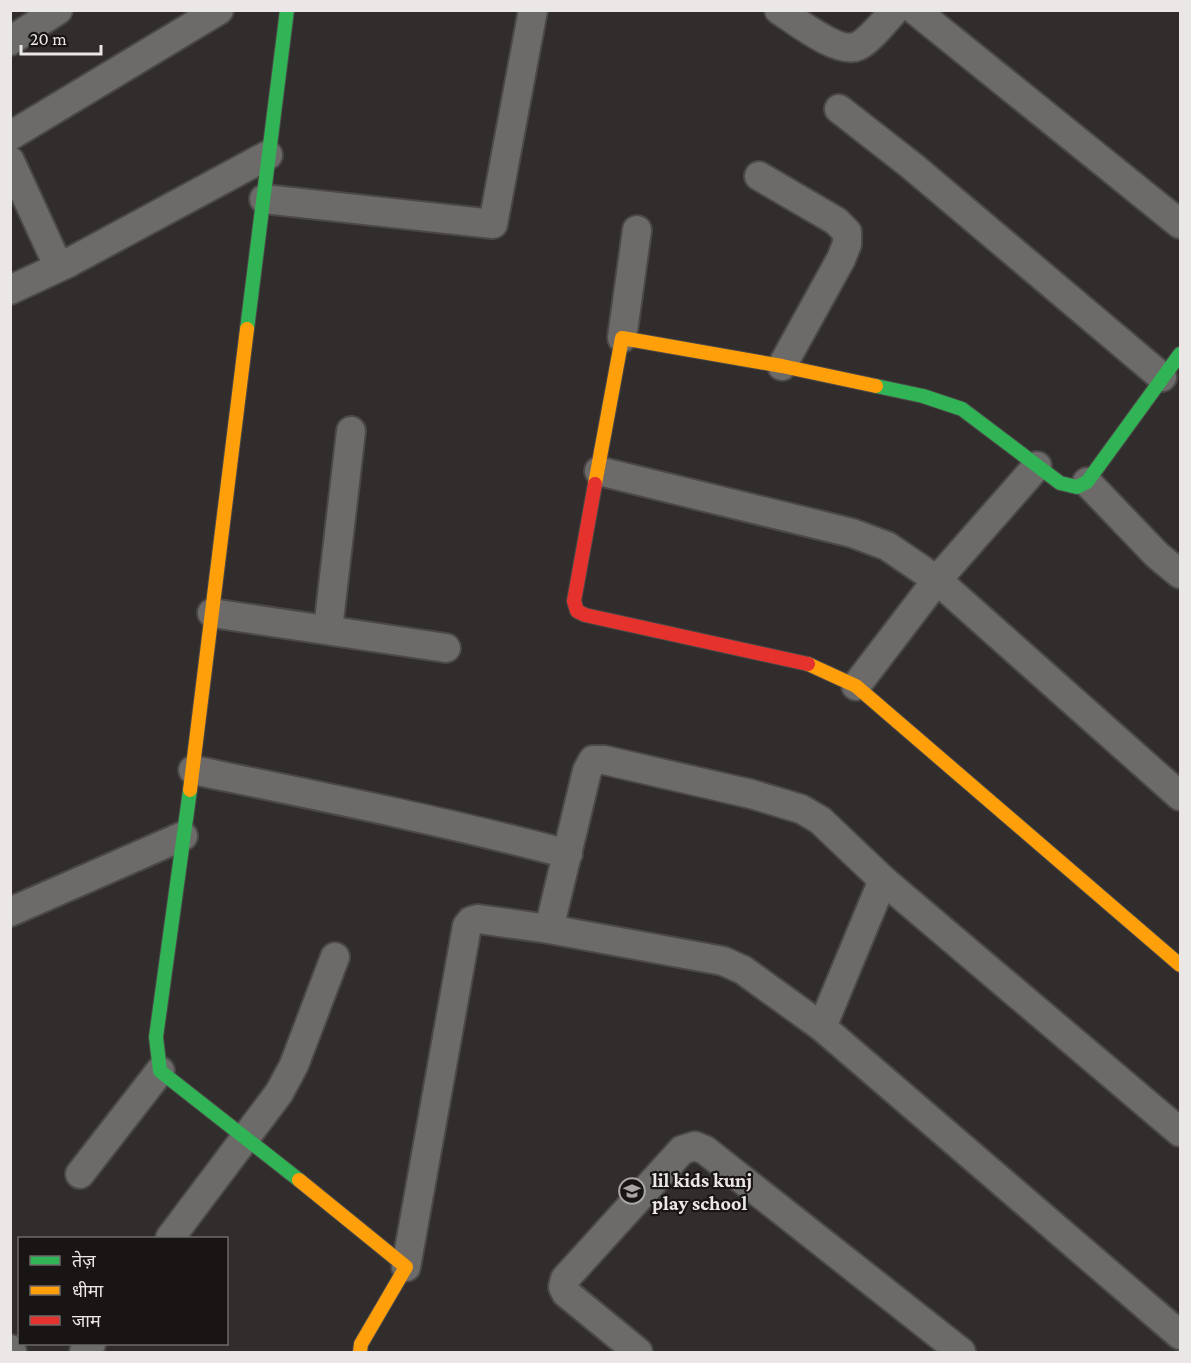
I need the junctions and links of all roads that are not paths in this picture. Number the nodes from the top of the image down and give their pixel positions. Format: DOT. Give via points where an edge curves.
graph roads {
  1 [pos="57,10"];
  2 [pos="219,10"];
  3 [pos="287,10"];
  4 [pos="533,10"];
  5 [pos="779,10"];
  6 [pos="895,10"];
  7 [pos="915,10"];
  8 [pos="10,41"];
  9 [pos="839,108"];
  10 [pos="10,136"];
  11 [pos="268,156"];
  12 [pos="10,160"];
  13 [pos="759,176"];
  14 [pos="264,199"];
  15 [pos="1180,224"];
  16 [pos="638,230"];
  17 [pos="68,263"];
  18 [pos="10,290"];
  19 [pos="622,338"];
  20 [pos="1180,354"];
  21 [pos="782,366"];
  22 [pos="1162,377"];
  23 [pos="351,431"];
  24 [pos="1036,466"];
  25 [pos="599,471"];
  26 [pos="1087,482"];
  27 [pos="1180,574"];
  28 [pos="937,580"];
  29 [pos="212,613"];
  30 [pos="328,629"];
  31 [pos="446,648"];
  32 [pos="856,687"];
  33 [pos="193,770"];
  34 [pos="1180,796"];
  35 [pos="183,836"];
  36 [pos="568,854"];
  37 [pos="883,880"];
  38 [pos="10,912"];
  39 [pos="549,929"];
  40 [pos="334,957"];
  41 [pos="1180,965"];
  42 [pos="822,1027"];
  43 [pos="160,1071"];
  44 [pos="1180,1132"];
  45 [pos="246,1138"];
  46 [pos="80,1174"];
  47 [pos="172,1237"];
  48 [pos="406,1267"];
  49 [pos="1180,1335"];
  50 [pos="360,1353"];
  51 [pos="638,1353"];
  52 [pos="961,1353"];
  1 -- 8 [label="street"];
  2 -- 10 [label="street"];
  3 -- 11 [label="street"];
  4 -- 14 [label="street" via="493,224"];
  5 -- 6 [label="street" via="835,45 851,48 860,46"];
  7 -- 15 [label="street"];
  9 -- 22 [label="street"];
  11 -- 14 [label="street"];
  11 -- 17 [label="street"];
  12 -- 17 [label="street" via="55,259"];
  13 -- 21 [label="street" via="836,221 847,232 842,259"];
  14 -- 29 [label="street"];
  16 -- 19 [label="street"];
  17 -- 18 [label="street"];
  19 -- 21 [label="street"];
  19 -- 25 [label="street"];
  20 -- 22 [label="street"];
  21 -- 24 [label="street" via="923,396 962,409"];
  22 -- 26 [label="street"];
  23 -- 30 [label="street"];
  24 -- 26 [label="street" via="1060,483 1077,487"];
  24 -- 28 [label="street"];
  25 -- 28 [label="street" via="852,533 887,546"];
  25 -- 32 [label="street" via="574,601 577,610 585,615 806,663"];
  26 -- 27 [label="street"];
  28 -- 32 [label="street"];
  28 -- 34 [label="street"];
  29 -- 30 [label="street"];
  29 -- 33 [label="street"];
  30 -- 31 [label="street"];
  32 -- 41 [label="street"];
  33 -- 35 [label="street"];
  33 -- 36 [label="street" via="400,813"];
  35 -- 38 [label="street"];
  35 -- 43 [label="street" via="156,1037"];
  36 -- 37 [label="street" via="587,771 593,760 604,760 801,809 820,820"];
  36 -- 39 [label="street"];
  37 -- 42 [label="street"];
  37 -- 44 [label="street"];
  39 -- 42 [label="street" via="723,961 743,970"];
  39 -- 48 [label="street" via="478,919 467,926"];
  40 -- 45 [label="street" via="294,1065"];
  42 -- 49 [label="street"];
  43 -- 45 [label="street"];
  43 -- 46 [label="street"];
  45 -- 47 [label="street"];
  45 -- 48 [label="street"];
  48 -- 50 [label="street" via="361,1344"];
  51 -- 52 [label="street" via="566,1293 565,1279 682,1150 694,1146 705,1150"];
}
